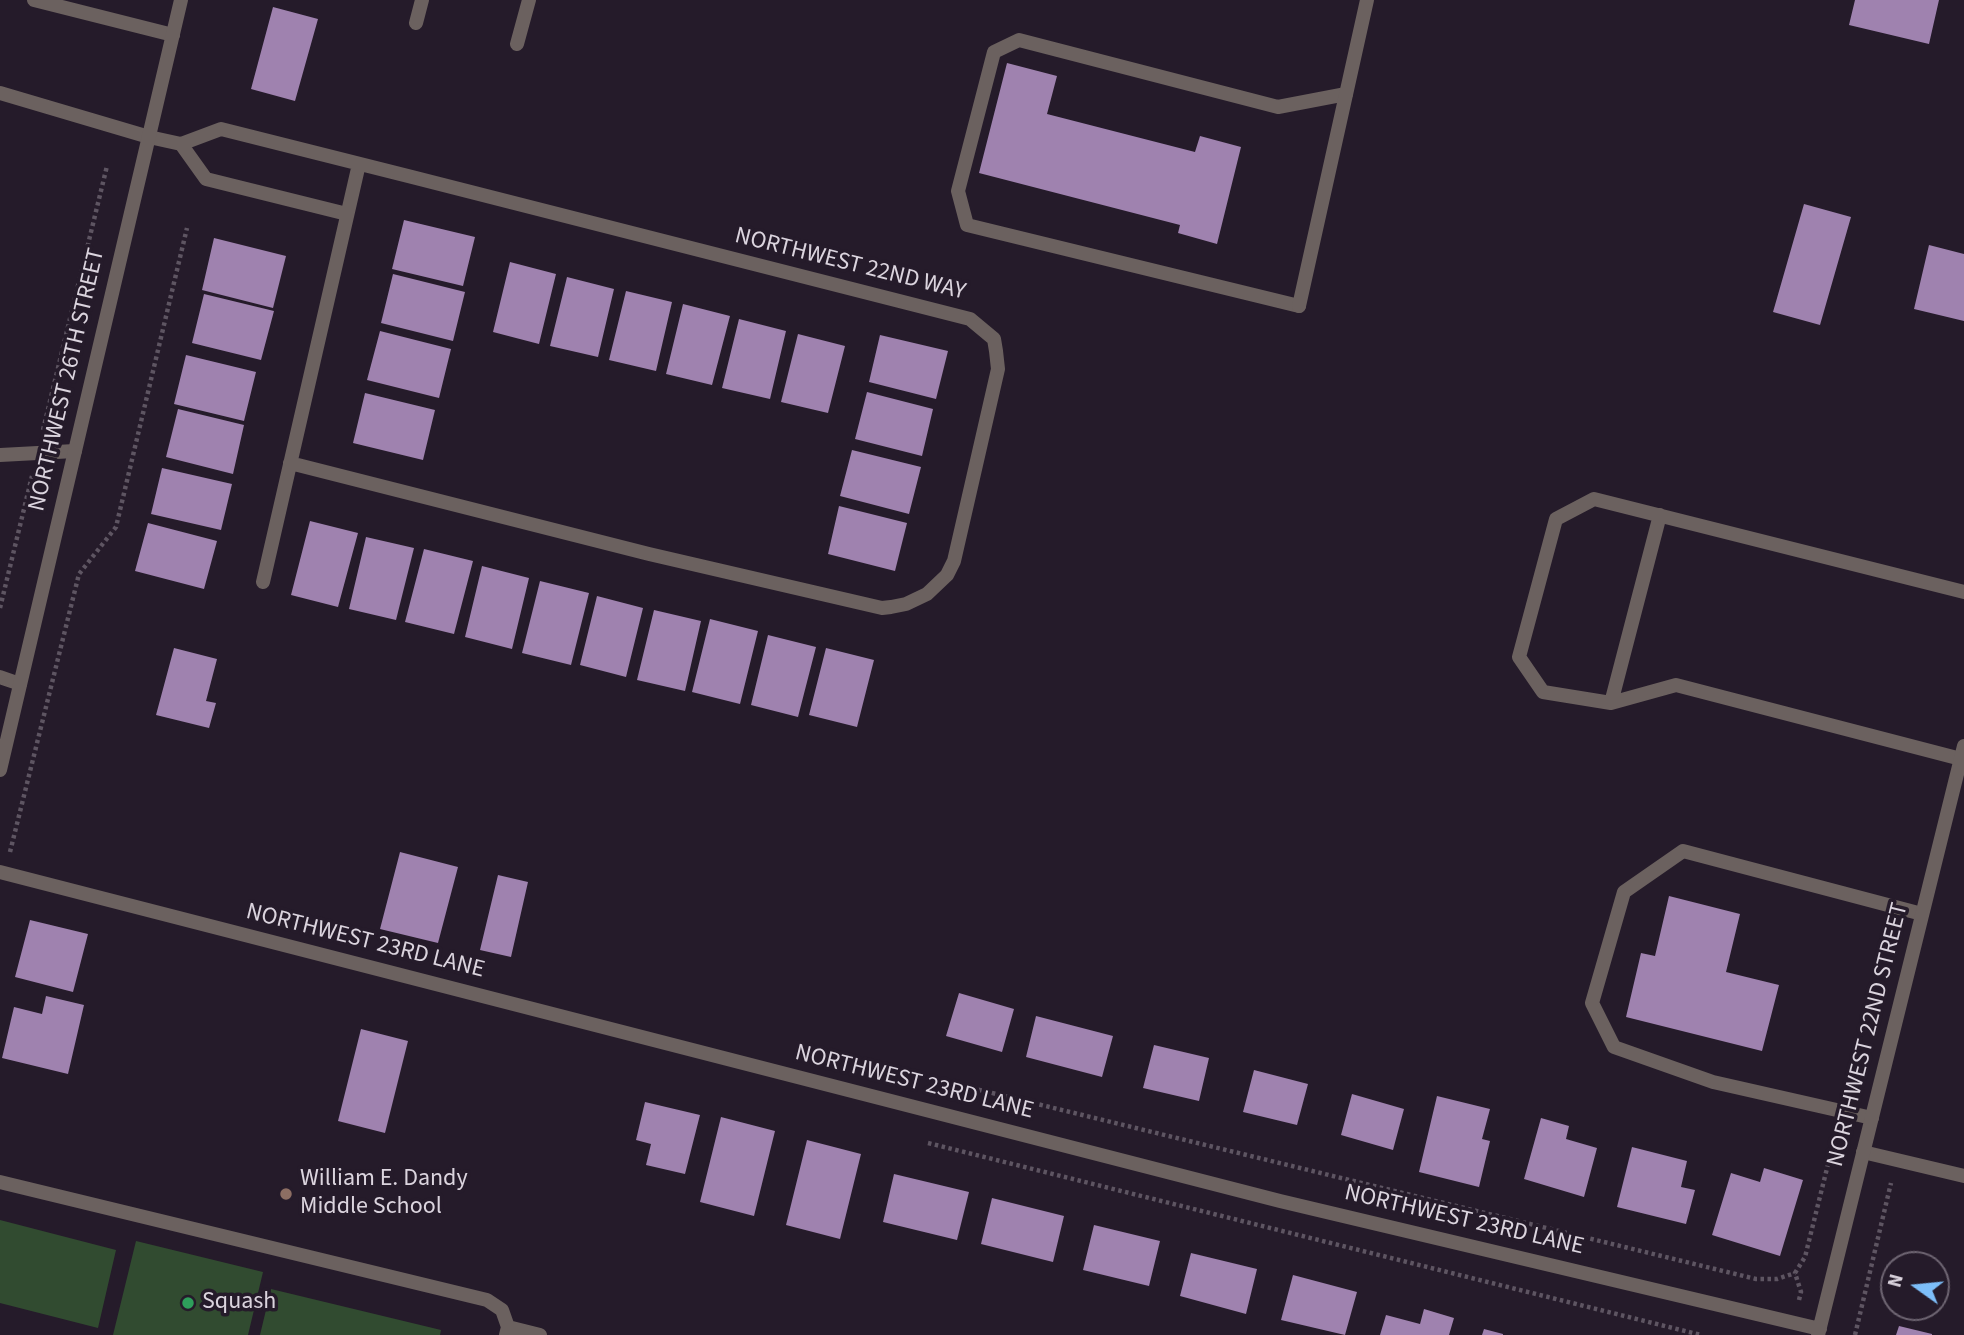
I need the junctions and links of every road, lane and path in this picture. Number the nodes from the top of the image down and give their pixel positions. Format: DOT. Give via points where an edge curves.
graph roads {
  1 [pos="34,0"];
  2 [pos="181,0"];
  3 [pos="422,0"];
  4 [pos="528,0"];
  5 [pos="1367,0"];
  6 [pos="416,23"];
  7 [pos="173,35"];
  8 [pos="517,44"];
  9 [pos="0,93"];
  10 [pos="1346,94"];
  11 [pos="149,137"];
  12 [pos="181,145"];
  13 [pos="359,164"];
  14 [pos="107,166"];
  15 [pos="347,214"];
  16 [pos="187,228"];
  17 [pos="75,451"];
  18 [pos="38,453"];
  19 [pos="0,455"];
  20 [pos="290,463"];
  21 [pos="1660,515"];
  22 [pos="263,582"];
  23 [pos="1964,592"];
  24 [pos="0,608"];
  25 [pos="0,677"];
  26 [pos="20,684"];
  27 [pos="1611,703"];
  28 [pos="1962,752"];
  29 [pos="0,770"];
  30 [pos="3,872"];
  31 [pos="1922,914"];
  32 [pos="951,1083"];
  33 [pos="1841,1111"];
  34 [pos="1872,1118"];
  35 [pos="928,1143"];
  36 [pos="1863,1152"];
  37 [pos="1897,1160"];
  38 [pos="1964,1176"];
  39 [pos="0,1182"];
  40 [pos="1795,1273"];
  41 [pos="1793,1323"];
  42 [pos="507,1331"];
  43 [pos="1819,1332"];
  44 [pos="540,1335"];
  45 [pos="1701,1335"];
  46 [pos="1854,1335"];
  1 -- 7 [label="street"];
  2 -- 7 [label="street, NORTHWEST 26TH STREET"];
  3 -- 6 [label="street"];
  4 -- 8 [label="street"];
  5 -- 10 [label="street"];
  7 -- 11 [label="street, NORTHWEST 26TH STREET"];
  9 -- 11 [label="street"];
  10 -- 10 [label="street" via="1299,306 967,225 958,191 994,52 1019,40 1278,107"];
  11 -- 12 [label="street"];
  11 -- 17 [label="street, NORTHWEST 26TH STREET"];
  12 -- 13 [label="street, NORTHWEST 22ND WAY" via="220,129"];
  12 -- 15 [label="street" via="206,179"];
  13 -- 15 [label="street"];
  13 -- 20 [label="street, NORTHWEST 22ND WAY" via="970,319 994,339 997,378 947,575 927,594 891,607 649,554"];
  14 -- 18 [label="path"];
  15 -- 20 [label="street"];
  16 -- 30 [label="path" via="116,527 79,574"];
  17 -- 18 [label="street"];
  17 -- 26 [label="street, NORTHWEST 26TH STREET"];
  18 -- 19 [label="street"];
  18 -- 24 [label="path"];
  20 -- 22 [label="street"];
  21 -- 23 [label="street"];
  21 -- 27 [label="street"];
  21 -- 27 [label="street" via="1594,499 1556,519 1519,657 1544,692"];
  25 -- 26 [label="street"];
  26 -- 29 [label="street, NORTHWEST 26TH STREET"];
  27 -- 28 [label="street" via="1676,685"];
  28 -- 31 [label="street, NORTHWEST 22ND STREET"];
  30 -- 41 [label="street, NORTHWEST 23RD LANE" via="1280,1201"];
  31 -- 33 [label="street" via="1683,851 1624,892 1592,1003 1614,1048 1713,1082"];
  31 -- 34 [label="street, NORTHWEST 22ND STREET"];
  32 -- 40 [label="path" via="1756,1279"];
  33 -- 34 [label="street"];
  33 -- 40 [label="path" via="1805,1257"];
  34 -- 36 [label="street, NORTHWEST 22ND STREET"];
  35 -- 45 [label="path"];
  36 -- 37 [label="street"];
  36 -- 43 [label="street, NORTHWEST 22ND STREET"];
  37 -- 38 [label="street"];
  37 -- 46 [label="path"];
  39 -- 42 [label="street" via="487,1300 502,1310"];
  40 -- 41 [label="path" via="1801,1292"];
  41 -- 43 [label="street, NORTHWEST 23RD LANE"];
  42 -- 44 [label="street"];
}
